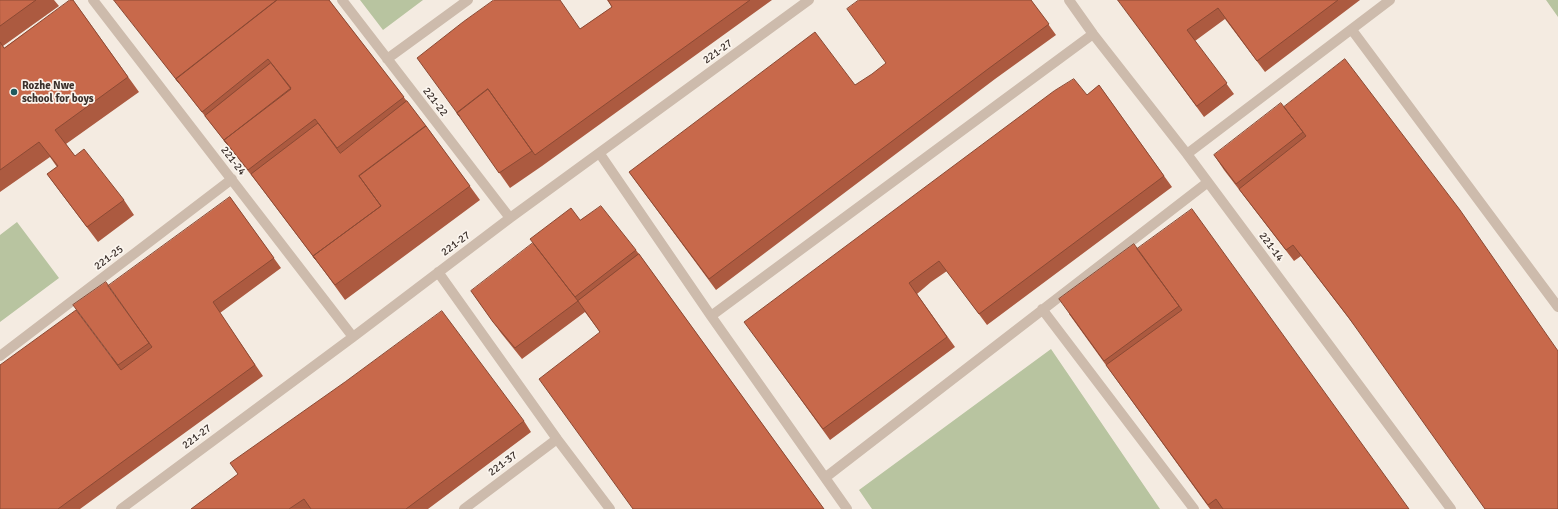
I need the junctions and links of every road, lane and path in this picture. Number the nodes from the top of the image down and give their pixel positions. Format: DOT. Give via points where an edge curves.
graph roads {
  1 [pos="93,0"];
  2 [pos="342,0"];
  3 [pos="468,0"];
  4 [pos="809,0"];
  5 [pos="1069,0"];
  6 [pos="1390,0"];
  7 [pos="1352,30"];
  8 [pos="1093,34"];
  9 [pos="387,59"];
  10 [pos="600,154"];
  11 [pos="1187,154"];
  12 [pos="232,179"];
  13 [pos="1208,182"];
  14 [pos="510,218"];
  15 [pos="438,272"];
  16 [pos="1558,307"];
  17 [pos="1042,309"];
  18 [pos="711,316"];
  19 [pos="353,337"];
  20 [pos="0,356"];
  21 [pos="557,439"];
  22 [pos="826,477"];
  23 [pos="121,509"];
  24 [pos="464,509"];
  25 [pos="610,509"];
  26 [pos="847,509"];
  27 [pos="1194,509"];
  28 [pos="1451,509"];
  1 -- 12 [label="street, 221-24"];
  2 -- 9 [label="street, 221-22"];
  3 -- 9 [label="street"];
  4 -- 10 [label="street, 221-27"];
  5 -- 8 [label="street, 221-14"];
  6 -- 7 [label="street"];
  7 -- 11 [label="street"];
  7 -- 16 [label="street"];
  8 -- 11 [label="street, 221-14"];
  8 -- 18 [label="street"];
  9 -- 14 [label="street, 221-22"];
  10 -- 14 [label="street, 221-27"];
  10 -- 18 [label="street"];
  11 -- 13 [label="street, 221-14"];
  12 -- 19 [label="street, 221-24"];
  12 -- 20 [label="street, 221-25"];
  13 -- 17 [label="street"];
  13 -- 28 [label="street, 221-14"];
  14 -- 15 [label="street, 221-27"];
  15 -- 19 [label="street, 221-27"];
  15 -- 21 [label="street"];
  17 -- 22 [label="street"];
  17 -- 27 [label="street"];
  18 -- 22 [label="street"];
  19 -- 23 [label="street, 221-27"];
  21 -- 24 [label="street, 221-37"];
  21 -- 25 [label="street"];
  22 -- 26 [label="street"];
}
